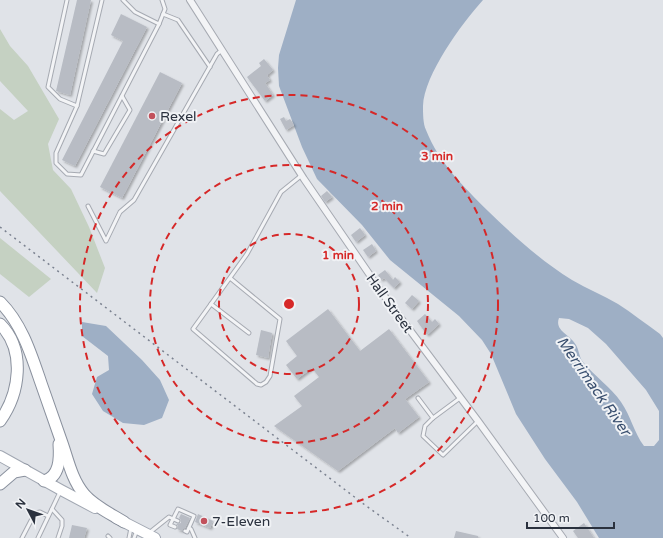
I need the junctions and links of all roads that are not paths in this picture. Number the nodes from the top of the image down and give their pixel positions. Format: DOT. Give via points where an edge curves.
graph roads {
  1 [pos="66,0"];
  2 [pos="102,0"];
  3 [pos="123,0"];
  4 [pos="162,0"];
  5 [pos="190,0"];
  6 [pos="163,14"];
  7 [pos="159,24"];
  8 [pos="222,50"];
  9 [pos="210,67"];
  10 [pos="122,96"];
  11 [pos="77,106"];
  12 [pos="93,151"];
  13 [pos="302,175"];
  14 [pos="88,206"];
  15 [pos="230,278"];
  16 [pos="0,302"];
  17 [pos="211,304"];
  18 [pos="0,324"];
  19 [pos="249,333"];
  20 [pos="418,398"];
  21 [pos="460,398"];
  22 [pos="433,418"];
  23 [pos="0,421"];
  24 [pos="478,421"];
  25 [pos="58,432"];
  26 [pos="0,456"];
  27 [pos="25,470"];
  28 [pos="44,481"];
  29 [pos="0,484"];
  30 [pos="61,490"];
  31 [pos="52,509"];
  32 [pos="48,516"];
  33 [pos="173,519"];
  34 [pos="178,521"];
  35 [pos="175,527"];
  36 [pos="189,527"];
  37 [pos="132,529"];
  38 [pos="185,532"];
  39 [pos="151,536"];
  40 [pos="22,538"];
  41 [pos="38,538"];
  42 [pos="58,538"];
  43 [pos="129,538"];
  44 [pos="194,538"];
  45 [pos="563,538"];
  1 -- 11 [label="lane" via="48,88 60,99"];
  2 -- 11 [label="lane"];
  3 -- 7 [label="lane" via="135,12"];
  4 -- 6 [label="lane" via="165,9"];
  5 -- 8 [label="street, Hall Street"];
  6 -- 7 [label="lane"];
  6 -- 9 [label="lane" via="178,20"];
  7 -- 10 [label="lane"];
  8 -- 9 [label="lane"];
  8 -- 13 [label="street, Hall Street"];
  9 -- 14 [label="lane" via="134,200 120,212 106,241"];
  10 -- 12 [label="lane"];
  10 -- 12 [label="lane" via="130,110 104,154"];
  11 -- 12 [label="lane" via="56,153 56,164 67,174 81,175"];
  13 -- 15 [label="lane" via="281,192 247,254"];
  13 -- 21 [label="street, Hall Street" via="385,297"];
  15 -- 17 [label="lane"];
  15 -- 17 [label="lane" via="280,319 273,363 266,382 257,384 192,329"];
  16 -- 25 [label="highway" via="10,312 22,333"];
  17 -- 19 [label="lane"];
  18 -- 23 [label="highway" via="12,339 17,356 13,395"];
  20 -- 22 [label="lane"];
  21 -- 22 [label="lane"];
  21 -- 24 [label="street, Hall Street"];
  22 -- 24 [label="lane" via="425,426 423,436 443,455"];
  24 -- 45 [label="street, Hall Street"];
  25 -- 28 [label="highway" via="58,465 53,477"];
  25 -- 37 [label="highway" via="74,477 82,491 93,502"];
  26 -- 27 [label="main road"];
  27 -- 28 [label="main road"];
  27 -- 29 [label="highway" via="14,472"];
  28 -- 30 [label="main road"];
  30 -- 31 [label="lane"];
  30 -- 37 [label="main road"];
  31 -- 32 [label="lane"];
  31 -- 42 [label="lane" via="62,520"];
  32 -- 40 [label="lane" via="40,512 34,513"];
  32 -- 41 [label="lane"];
  33 -- 34 [label="lane"];
  33 -- 35 [label="lane" via="170,525"];
  33 -- 36 [label="lane" via="178,509 194,516"];
  33 -- 39 [label="lane" via="169,517"];
  36 -- 38 [label="lane"];
  36 -- 44 [label="lane"];
  37 -- 39 [label="main road"];
  37 -- 43 [label="lane"];
}
